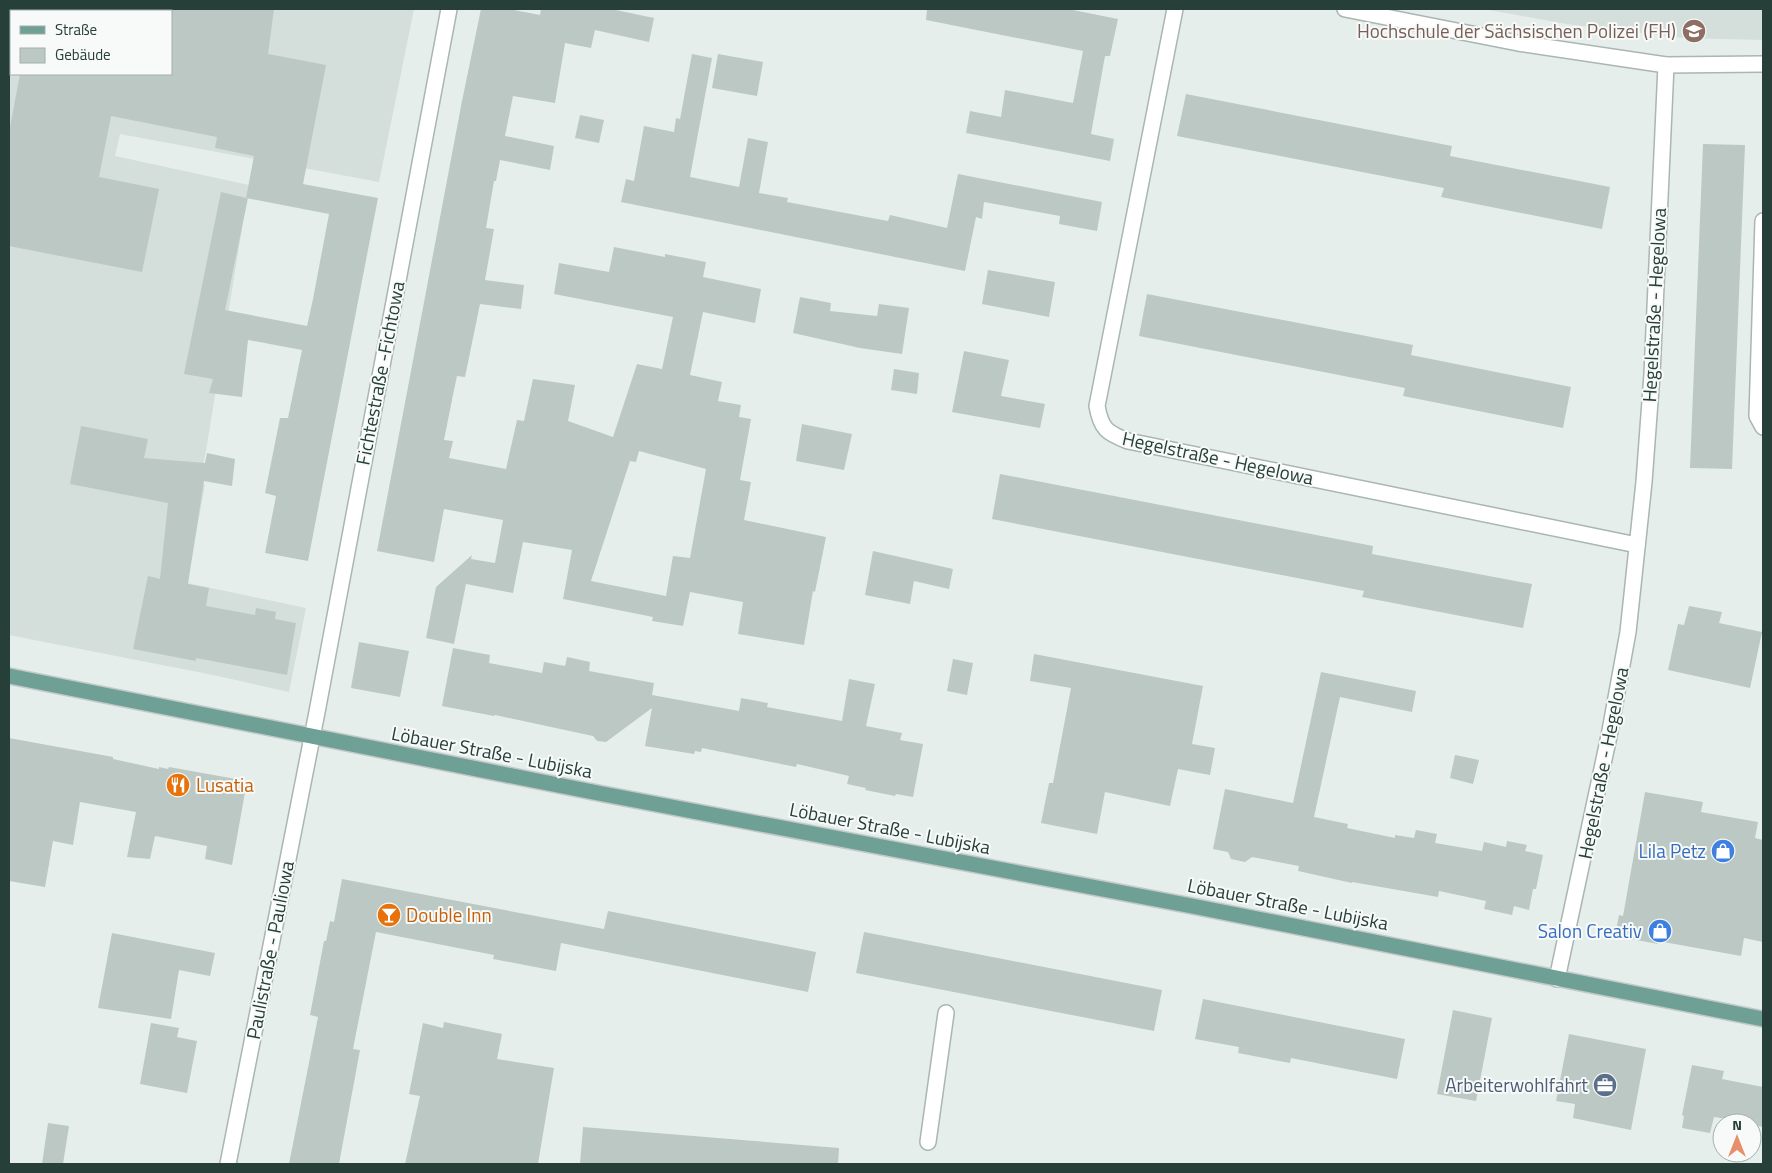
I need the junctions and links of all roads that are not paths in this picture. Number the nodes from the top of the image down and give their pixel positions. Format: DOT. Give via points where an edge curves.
graph roads {
  1 [pos="449,9"];
  2 [pos="1175,9"];
  3 [pos="1345,9"];
  4 [pos="1763,64"];
  5 [pos="1666,66"];
  6 [pos="1763,221"];
  7 [pos="1763,427"];
  8 [pos="1637,545"];
  9 [pos="9,676"];
  10 [pos="312,737"];
  11 [pos="1557,979"];
  12 [pos="946,1013"];
  13 [pos="1763,1019"];
  14 [pos="928,1142"];
  15 [pos="228,1164"];
  1 -- 10 [label="street, Fichtestraße -Fichtowa"];
  2 -- 8 [label="street, Hegelstraße - Hegelowa" via="1097,406 1100,421 1109,434 1128,441"];
  3 -- 5 [label="street" via="1518,43"];
  4 -- 5 [label="street"];
  5 -- 8 [label="street, Hegelstraße - Hegelowa" via="1652,374"];
  6 -- 7 [label="street" via="1757,416"];
  8 -- 11 [label="street, Hegelstraße - Hegelowa" via="1618,690"];
  9 -- 10 [label="main road, Löbauer Straße - Lubijska"];
  10 -- 11 [label="main road, Löbauer Straße - Lubijska"];
  10 -- 15 [label="street, Paulistraße - Pauliowa"];
  11 -- 13 [label="main road, Löbauer Straße - Lubijska"];
  12 -- 14 [label="street"];
}
